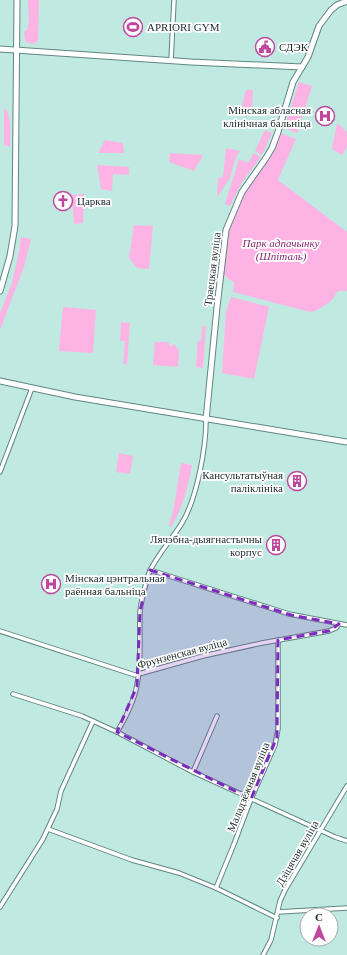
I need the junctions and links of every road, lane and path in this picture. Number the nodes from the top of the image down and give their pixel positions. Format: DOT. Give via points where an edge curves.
graph roads {
  1 [pos="17,0"];
  2 [pos="174,0"];
  3 [pos="347,1"];
  4 [pos="0,49"];
  5 [pos="16,50"];
  6 [pos="171,58"];
  7 [pos="302,67"];
  8 [pos="0,291"];
  9 [pos="0,381"];
  10 [pos="32,388"];
  11 [pos="206,420"];
  12 [pos="347,442"];
  13 [pos="0,472"];
  14 [pos="150,570"];
  15 [pos="339,624"];
  16 [pos="347,625"];
  17 [pos="0,631"];
  18 [pos="278,640"];
  19 [pos="138,675"];
  20 [pos="13,694"];
  21 [pos="217,716"];
  22 [pos="93,721"];
  23 [pos="117,732"];
  24 [pos="193,772"];
  25 [pos="347,786"];
  26 [pos="251,799"];
  27 [pos="48,829"];
  28 [pos="320,831"];
  29 [pos="347,842"];
  30 [pos="216,888"];
  31 [pos="0,907"];
  32 [pos="347,908"];
  33 [pos="278,912"];
  34 [pos="277,918"];
  35 [pos="263,955"];
  1 -- 5 [label="main road"];
  2 -- 6 [label="street"];
  3 -- 7 [label="main road, Траецкая вуліца" via="331,10 318,26"];
  4 -- 5 [label="main road"];
  5 -- 6 [label="main road"];
  5 -- 8 [label="main road" via="14,226 10,256"];
  6 -- 7 [label="main road"];
  7 -- 11 [label="main road, Траецкая вуліца" via="293,82 272,148 242,192 226,230"];
  9 -- 10 [label="main road"];
  10 -- 11 [label="main road"];
  10 -- 13 [label="street"];
  11 -- 12 [label="main road"];
  11 -- 14 [label="street" via="198,481 192,503"];
  14 -- 15 [label="street" via="290,614"];
  14 -- 19 [label="street" via="140,611"];
  15 -- 16 [label="street"];
  15 -- 18 [label="street, Фрунзенская вуліца" via="329,631"];
  17 -- 19 [label="street, Фрунзенская вуліца"];
  18 -- 19 [label="street, Фрунзенская вуліца" via="203,656"];
  18 -- 26 [label="street, Маладзёжная вуліца" via="277,737"];
  19 -- 23 [label="street" via="131,706"];
  20 -- 22 [label="street"];
  21 -- 24 [label="street"];
  22 -- 23 [label="street"];
  22 -- 27 [label="street" via="61,791"];
  23 -- 24 [label="street"];
  24 -- 26 [label="street"];
  25 -- 28 [label="street, Дзіцячая вуліца"];
  26 -- 28 [label="street"];
  26 -- 30 [label="street, Маладзёжная вуліца"];
  27 -- 30 [label="street"];
  27 -- 31 [label="street"];
  28 -- 29 [label="street"];
  28 -- 33 [label="street, Дзіцячая вуліца" via="285,890"];
  30 -- 34 [label="street"];
  32 -- 33 [label="street"];
  33 -- 34 [label="street, Дзіцячая вуліца"];
  34 -- 35 [label="street, Дзіцячая вуліца" via="271,940"];
}
